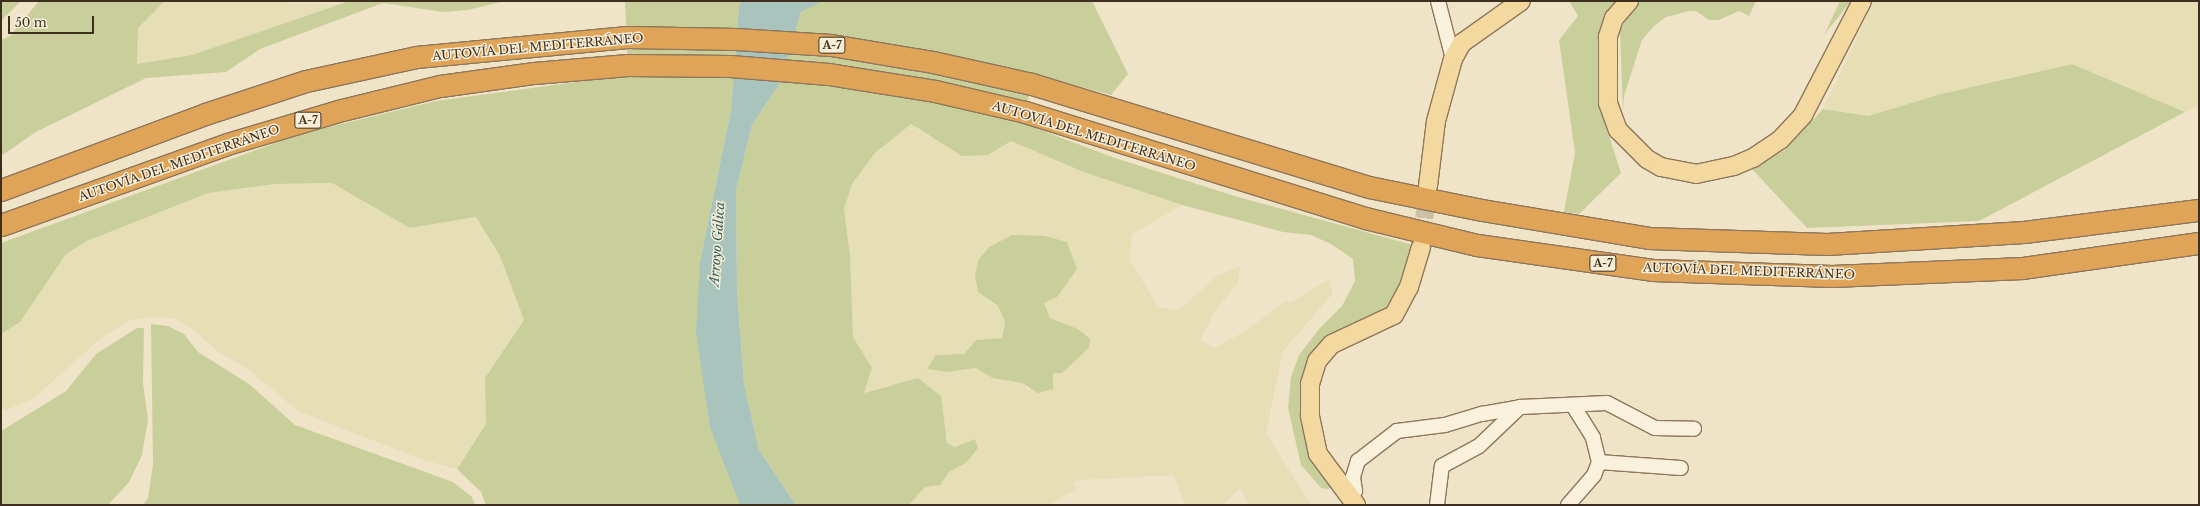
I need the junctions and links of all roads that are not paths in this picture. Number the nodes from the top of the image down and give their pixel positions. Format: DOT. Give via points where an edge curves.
graph roads {
  1 [pos="1438,1"];
  2 [pos="1521,1"];
  3 [pos="1629,1"];
  4 [pos="1862,1"];
  5 [pos="1453,59"];
  6 [pos="1428,186"];
  7 [pos="1,190"];
  8 [pos="2199,210"];
  9 [pos="1,225"];
  10 [pos="2199,243"];
  11 [pos="1421,247"];
  12 [pos="1520,407"];
  13 [pos="1574,407"];
  14 [pos="1694,429"];
  15 [pos="1600,462"];
  16 [pos="1681,468"];
  17 [pos="1352,501"];
  18 [pos="1437,505"];
  19 [pos="1568,505"];
  1 -- 5 [label="street"];
  2 -- 5 [label="main road" via="1462,43"];
  3 -- 4 [label="main road" via="1614,18 1608,38 1608,103 1618,130 1648,159 1661,167 1696,174 1734,166 1753,158 1780,140 1803,115"];
  5 -- 6 [label="main road" via="1436,121"];
  7 -- 8 [label="highway, AUTOVÍA DEL MEDITERRÁNEO / A-7" via="205,114 306,81 416,57 627,37 736,39 831,45 933,62 1032,84 1370,187 1482,210 1648,238 1827,244 2024,232"];
  9 -- 10 [label="highway, AUTOVÍA DEL MEDITERRÁNEO / A-7" via="227,144 342,110 440,86 534,73 628,65 730,66 829,74 935,91 1025,112 1365,218 1477,245 1652,270 1832,276 2023,268"];
  11 -- 17 [label="main road" via="1409,287 1394,315 1332,344 1317,361 1310,384 1310,415 1318,454"];
  12 -- 13 [label="street"];
  12 -- 17 [label="street" via="1445,425 1397,431 1358,461 1353,477 1355,491"];
  12 -- 18 [label="street" via="1479,446 1442,466"];
  13 -- 14 [label="street" via="1607,404 1655,428"];
  13 -- 15 [label="street" via="1593,438"];
  15 -- 16 [label="street"];
  15 -- 19 [label="street" via="1594,475"];
}
